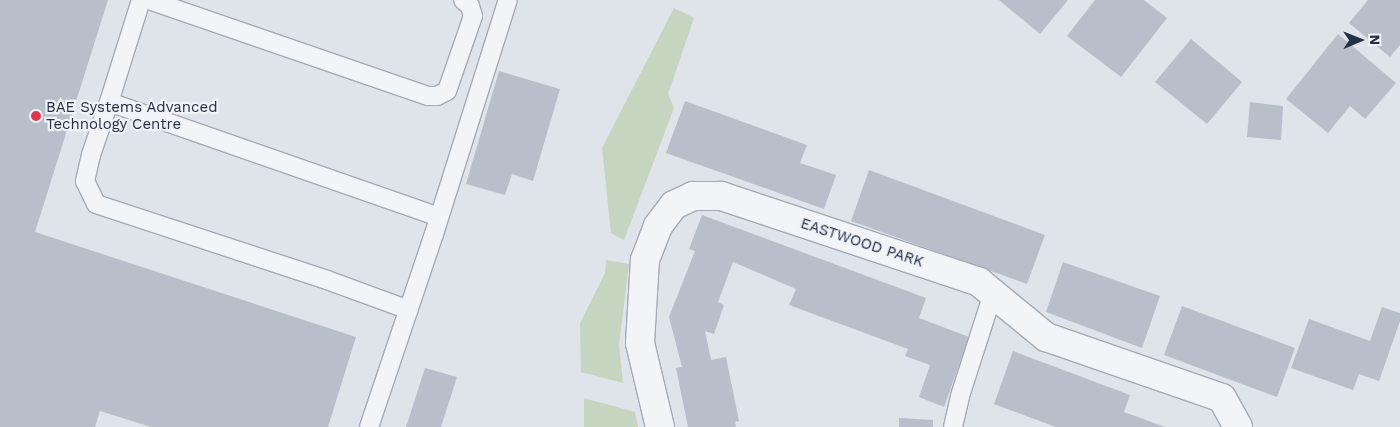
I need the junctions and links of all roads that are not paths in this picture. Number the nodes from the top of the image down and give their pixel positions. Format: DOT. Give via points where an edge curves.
graph roads {
  1 [pos="141,0"];
  2 [pos="149,0"];
  3 [pos="463,0"];
  4 [pos="508,0"];
  5 [pos="109,102"];
  6 [pos="439,217"];
  7 [pos="993,293"];
  8 [pos="409,310"];
  9 [pos="369,427"];
  10 [pos="660,427"];
  11 [pos="954,427"];
  12 [pos="1238,427"];
  1 -- 5 [label="lane"];
  2 -- 3 [label="lane" via="428,96 438,96 447,91 472,16 470,6"];
  4 -- 6 [label="lane"];
  5 -- 6 [label="lane"];
  5 -- 8 [label="lane" via="85,181 96,204"];
  6 -- 8 [label="lane"];
  7 -- 10 [label="street, EASTWOOD PARK" via="979,282 721,196 693,196 674,205 658,226 646,260 640,343"];
  7 -- 11 [label="lane" via="960,396"];
  7 -- 12 [label="street, EASTWOOD PARK" via="1046,337 1222,398"];
  8 -- 9 [label="lane"];
}
